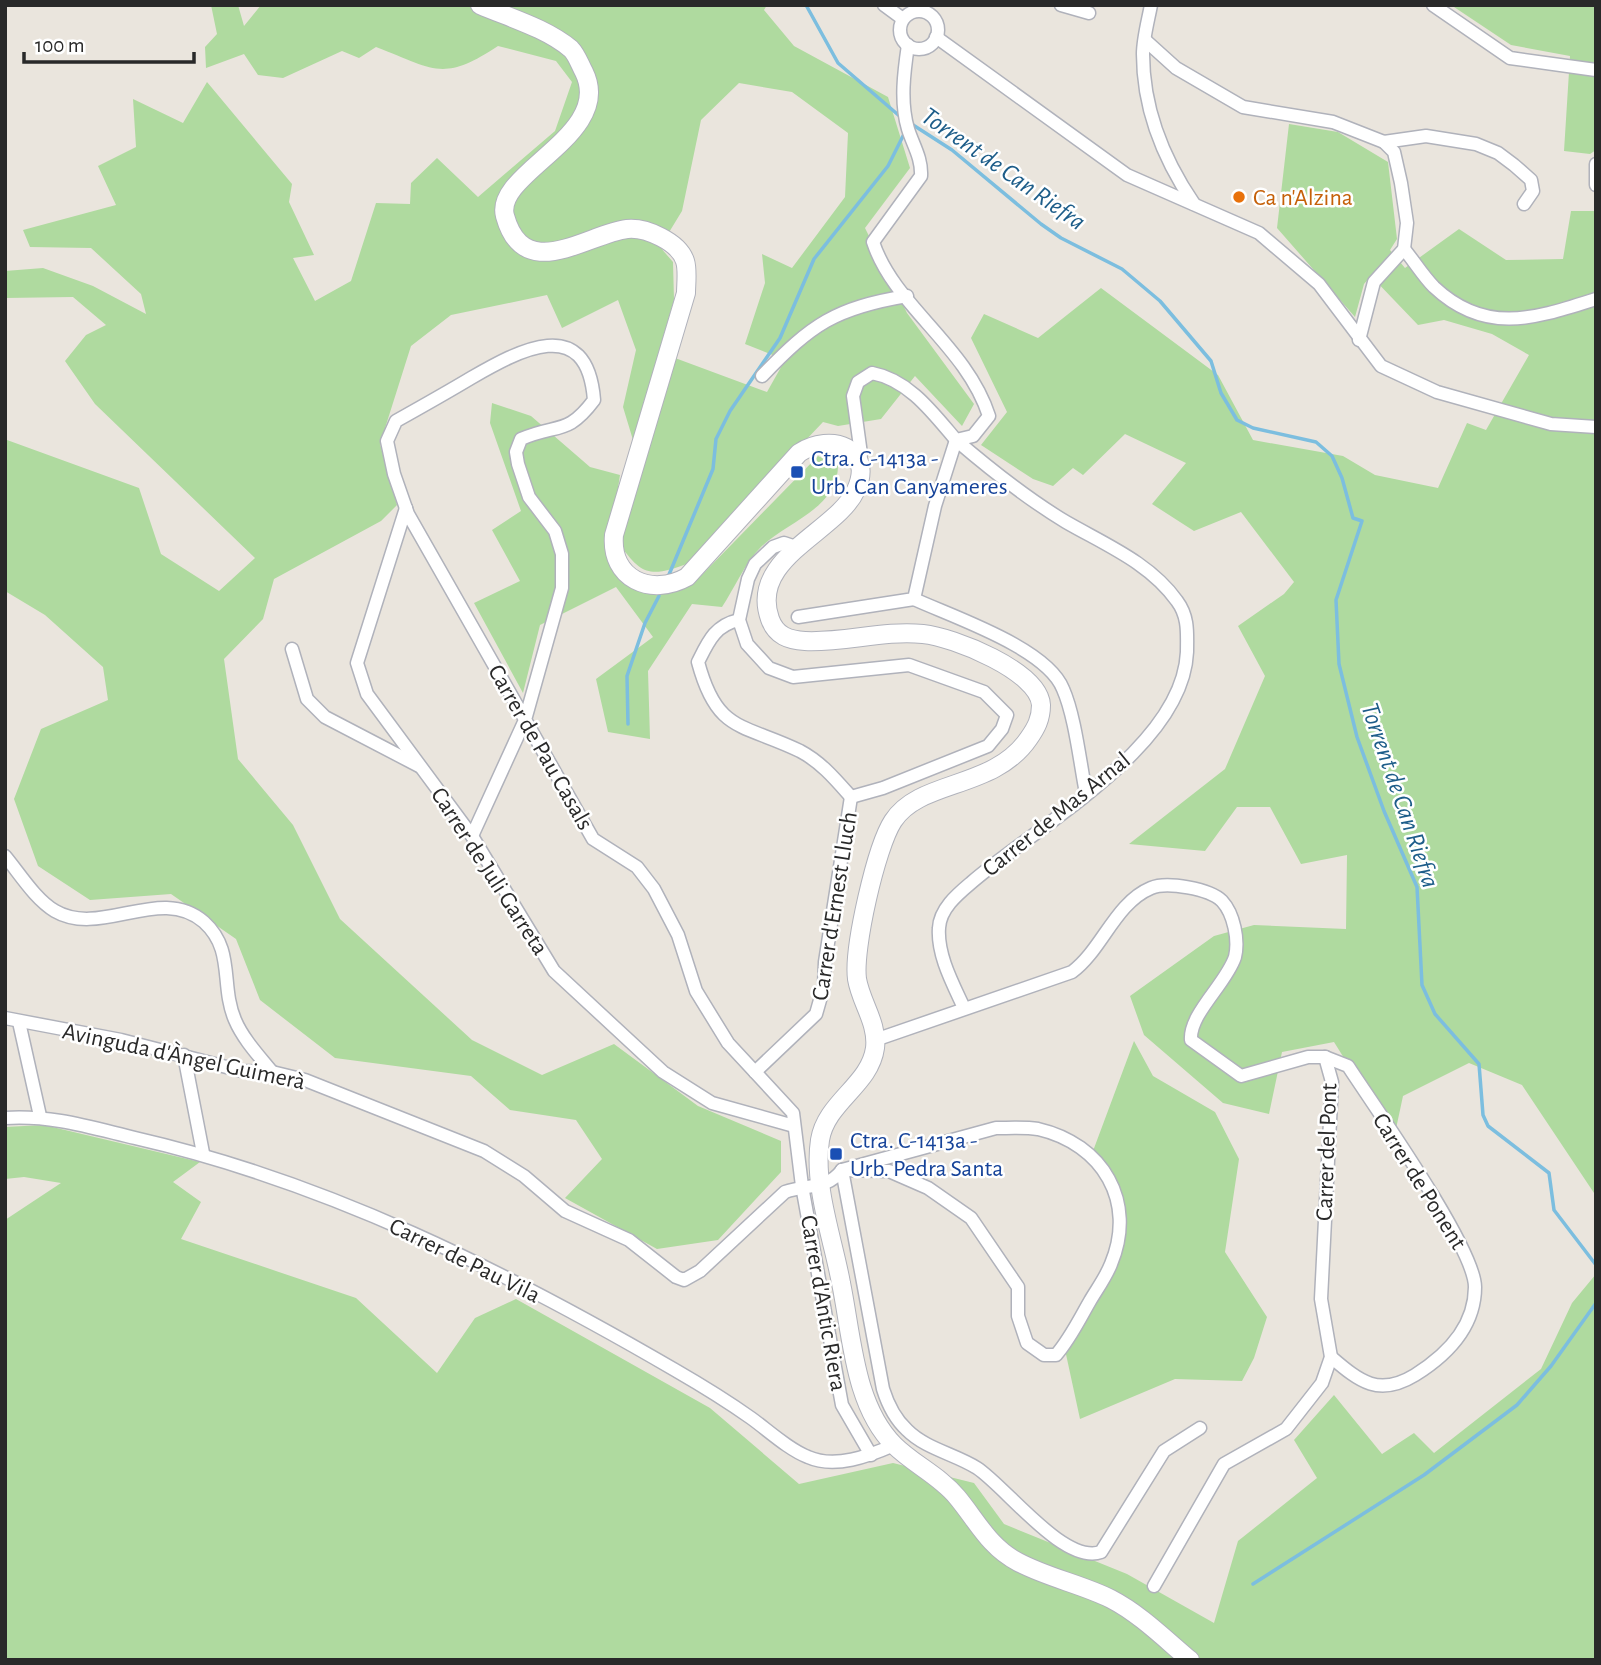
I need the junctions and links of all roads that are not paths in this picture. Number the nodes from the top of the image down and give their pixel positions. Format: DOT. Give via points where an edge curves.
graph roads {
  1 [pos="480,5"];
  2 [pos="884,5"];
  3 [pos="1061,5"];
  4 [pos="1151,5"];
  5 [pos="1433,5"];
  6 [pos="929,9"];
  7 [pos="1089,13"];
  8 [pos="904,19"];
  9 [pos="936,37"];
  10 [pos="1145,40"];
  11 [pos="908,45"];
  12 [pos="1596,70"];
  13 [pos="1384,142"];
  14 [pos="1596,164"];
  15 [pos="1596,185"];
  16 [pos="1194,204"];
  17 [pos="1524,204"];
  18 [pos="1404,249"];
  19 [pos="907,296"];
  20 [pos="1596,299"];
  21 [pos="1359,340"];
  22 [pos="762,376"];
  23 [pos="858,426"];
  24 [pos="1596,426"];
  25 [pos="956,440"];
  26 [pos="838,443"];
  27 [pos="859,462"];
  28 [pos="406,508"];
  29 [pos="796,547"];
  30 [pos="914,599"];
  31 [pos="798,617"];
  32 [pos="739,620"];
  33 [pos="292,649"];
  34 [pos="525,720"];
  35 [pos="422,768"];
  36 [pos="1086,793"];
  37 [pos="851,797"];
  38 [pos="472,836"];
  39 [pos="5,856"];
  40 [pos="964,1008"];
  41 [pos="5,1018"];
  42 [pos="19,1022"];
  43 [pos="875,1040"];
  44 [pos="184,1055"];
  45 [pos="1325,1057"];
  46 [pos="272,1072"];
  47 [pos="755,1072"];
  48 [pos="40,1116"];
  49 [pos="5,1118"];
  50 [pos="794,1126"];
  51 [pos="203,1153"];
  52 [pos="820,1155"];
  53 [pos="799,1161"];
  54 [pos="842,1170"];
  55 [pos="802,1186"];
  56 [pos="822,1186"];
  57 [pos="1331,1357"];
  58 [pos="1200,1428"];
  59 [pos="894,1445"];
  60 [pos="871,1455"];
  61 [pos="1154,1586"];
  62 [pos="1190,1660"];
  1 -- 26 [label="main road" via="551,35 573,51 588,82 585,108 571,135 510,192 504,211 510,233 526,247 549,253 628,229 639,230 672,244 685,260 686,293 614,535 613,547 624,572 646,586 674,584 687,577 799,453 824,442"];
  2 -- 8 [label="street"];
  3 -- 7 [label="street"];
  4 -- 10 [label="street"];
  5 -- 12 [label="street" via="1510,58"];
  6 -- 8 [label="street" via="914,11"];
  6 -- 9 [label="street"];
  8 -- 11 [label="street" via="900,33"];
  9 -- 11 [label="street" via="921,48"];
  9 -- 16 [label="street" via="1127,175"];
  10 -- 13 [label="street" via="1176,68 1243,107 1333,122"];
  10 -- 16 [label="street" via="1153,124 1176,178"];
  11 -- 19 [label="street" via="903,79 907,126 922,163 921,176 873,242 881,265"];
  13 -- 17 [label="street" via="1426,136 1476,144 1498,153 1531,180 1533,191"];
  13 -- 18 [label="street" via="1394,152 1401,183"];
  14 -- 15 [label="street"];
  16 -- 21 [label="street" via="1259,233 1319,284"];
  18 -- 20 [label="street" via="1435,288 1486,319 1527,319"];
  18 -- 21 [label="street" via="1374,282"];
  19 -- 22 [label="street" via="849,308 814,325"];
  19 -- 25 [label="street" via="980,389 989,416 973,436"];
  21 -- 24 [label="street" via="1381,366 1437,392 1551,424"];
  23 -- 25 [label="street, Carrer de Mas Arnal" via="853,396 858,382 872,373 891,376 923,402"];
  23 -- 26 [label="street" via="851,437"];
  23 -- 27 [label="street"];
  25 -- 30 [label="street"];
  25 -- 36 [label="street, Carrer de Mas Arnal" via="1008,484 1162,581 1180,604 1188,625 1186,673 1174,698 1117,770"];
  26 -- 27 [label="main road"];
  27 -- 29 [label="main road" via="858,487 850,500"];
  28 -- 34 [label="street, Carrer de Pau Casals"];
  28 -- 34 [label="street, Carrer de Pau Casals" via="387,441 396,421 520,351 565,346 582,359 592,380 594,400 566,428 521,439 516,452 529,498 555,531 562,554 562,588"];
  28 -- 35 [label="street, Carrer de Juli Garreta" via="357,663 367,694"];
  29 -- 32 [label="street" via="773,547 755,564"];
  29 -- 43 [label="main road" via="779,568 768,596 770,619 787,639 926,634 999,660 1025,677 1041,701 1039,724 1022,749 992,773 920,798 896,816 881,841 856,961 858,985"];
  30 -- 31 [label="street"];
  30 -- 36 [label="street" via="1023,650 1051,671 1063,688"];
  32 -- 37 [label="street" via="714,632 698,662 706,691 726,720 801,752 830,772"];
  32 -- 37 [label="street" via="747,644 769,668 793,677 909,665 984,692 1007,715 988,747"];
  33 -- 35 [label="street" via="307,699 325,717"];
  34 -- 38 [label="street"];
  34 -- 47 [label="street, Carrer de Pau Casals" via="593,839 637,867 654,889 678,935 696,991 728,1044"];
  35 -- 38 [label="street, Carrer de Juli Garreta"];
  36 -- 40 [label="street, Carrer de Mas Arnal" via="951,901 938,926 945,965"];
  37 -- 47 [label="street, Carrer d'Ernest Lluch" via="816,1014"];
  38 -- 50 [label="street, Carrer de Juli Garreta" via="554,971 663,1072 712,1103"];
  39 -- 46 [label="street" via="44,904 66,915 94,919 178,908 202,920 225,952 235,1020"];
  40 -- 43 [label="street, Carrer del Pont"];
  40 -- 45 [label="street, Carrer del Pont" via="1072,972 1088,960 1123,909 1152,887 1186,886 1222,900 1235,925 1235,955 1190,1029 1191,1040 1241,1076 1308,1057"];
  41 -- 42 [label="street, Avinguda d'Àngel Guimerà"];
  42 -- 44 [label="street, Avinguda d'Àngel Guimerà"];
  42 -- 48 [label="street"];
  43 -- 52 [label="main road" via="872,1060 830,1115"];
  44 -- 46 [label="street, Avinguda d'Àngel Guimerà" via="242,1071"];
  44 -- 51 [label="street"];
  45 -- 57 [label="street, Carrer del Pont" via="1332,1082 1321,1299"];
  45 -- 57 [label="street, Carrer de Ponent" via="1348,1066 1463,1246 1475,1283 1474,1305 1460,1337 1435,1363 1403,1382 1380,1387 1357,1380"];
  46 -- 55 [label="street, Avinguda d'Àngel Guimerà" via="305,1080 484,1151 565,1211 629,1240 684,1280 701,1271 785,1192"];
  47 -- 50 [label="street, Carrer de Pau Casals" via="793,1113"];
  48 -- 49 [label="street, Carrer de Pau Vila"];
  48 -- 51 [label="street, Carrer de Pau Vila"];
  50 -- 53 [label="street, Carrer de Pau Casals"];
  51 -- 60 [label="street, Carrer de Pau Vila" via="328,1198 474,1259 674,1369 808,1457 826,1461"];
  52 -- 53 [label="street"];
  52 -- 54 [label="street"];
  52 -- 56 [label="main road"];
  53 -- 55 [label="street, Carrer de Pau Casals"];
  54 -- 54 [label="street" via="889,1171 928,1188 971,1218 1018,1287 1018,1316 1027,1343 1044,1355 1056,1355 1065,1345 1112,1263 1119,1199 1111,1178 1098,1161 1038,1129 996,1128"];
  54 -- 56 [label="street" via="834,1181"];
  54 -- 58 [label="street" via="883,1389 896,1418 912,1435 976,1468 1068,1546 1093,1555 1101,1552 1164,1451"];
  55 -- 56 [label="street"];
  55 -- 60 [label="street, Carrer d'Antic Riera" via="842,1405"];
  56 -- 59 [label="main road" via="864,1392 874,1418"];
  57 -- 61 [label="street" via="1322,1383 1286,1429 1224,1464"];
  59 -- 60 [label="street, Carrer de Pau Vila"];
  59 -- 62 [label="main road" via="955,1494 988,1539 1007,1555 1122,1605"];
}
